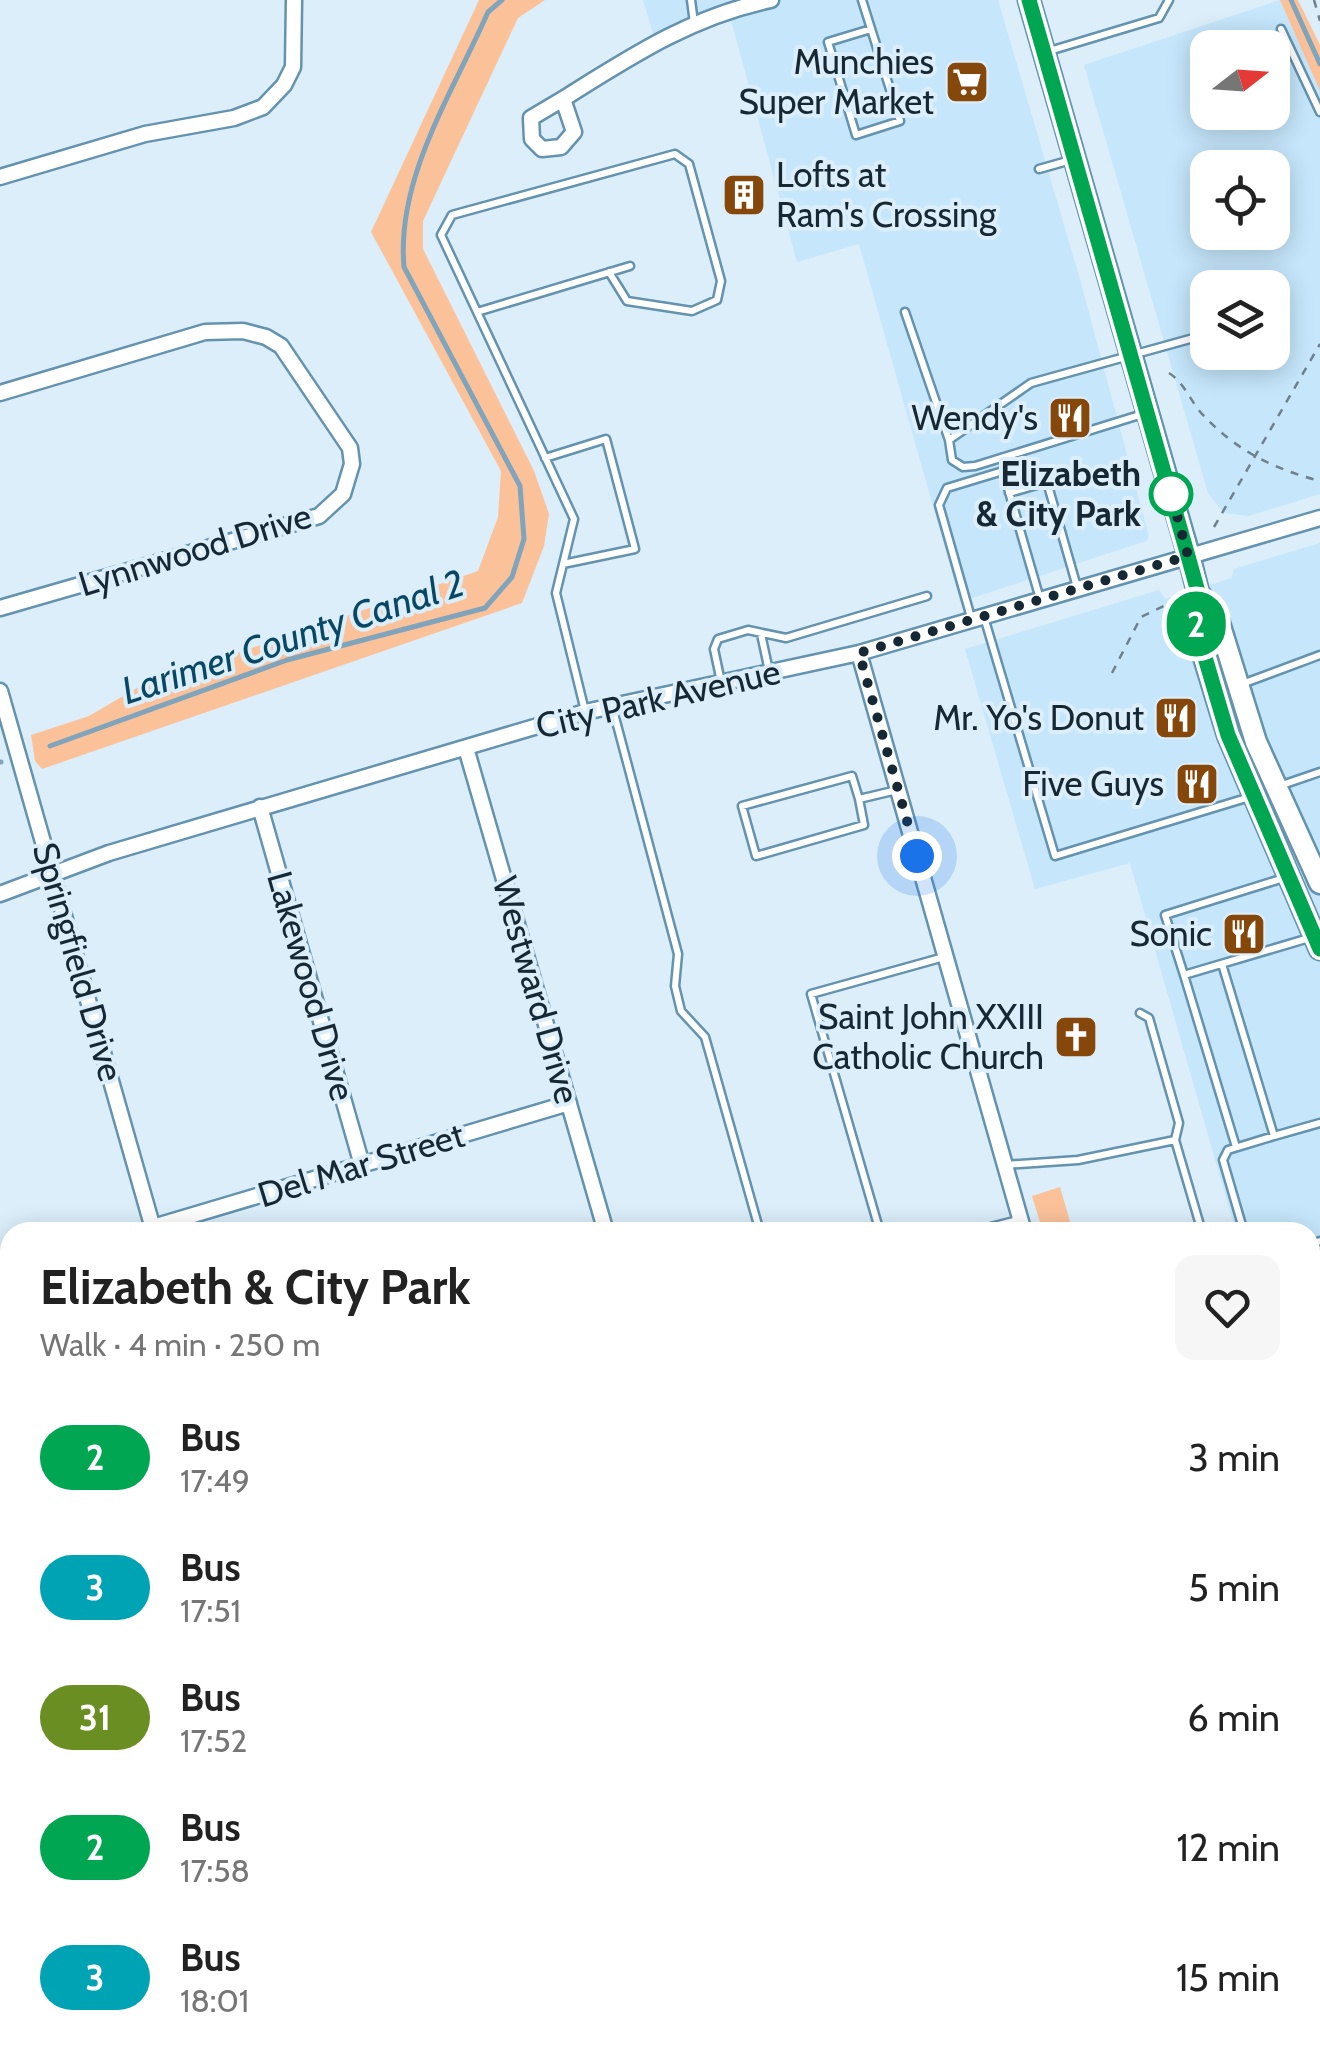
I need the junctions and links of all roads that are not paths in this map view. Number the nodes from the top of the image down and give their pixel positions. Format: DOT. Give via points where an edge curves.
graph roads {
  1 [pos="294,0"];
  2 [pos="691,0"];
  3 [pos="771,0"];
  4 [pos="862,0"];
  5 [pos="1029,0"];
  6 [pos="1168,0"];
  7 [pos="694,23"];
  8 [pos="871,29"];
  9 [pos="1281,29"];
  10 [pos="1044,53"];
  11 [pos="563,98"];
  12 [pos="1320,112"];
  13 [pos="1074,159"];
  14 [pos="1039,169"];
  15 [pos="0,177"];
  16 [pos="630,266"];
  17 [pos="609,272"];
  18 [pos="477,312"];
  19 [pos="905,312"];
  20 [pos="1190,339"];
  21 [pos="1131,356"];
  22 [pos="0,393"];
  23 [pos="1148,413"];
  24 [pos="949,440"];
  25 [pos="545,458"];
  26 [pos="1009,493"];
  27 [pos="1320,518"];
  28 [pos="1188,556"];
  29 [pos="563,564"];
  30 [pos="1078,589"];
  31 [pos="1198,592"];
  32 [pos="927,596"];
  33 [pos="1041,600"];
  34 [pos="0,608"];
  35 [pos="978,619"];
  36 [pos="761,633"];
  37 [pos="859,653"];
  38 [pos="1320,654"];
  39 [pos="770,672"];
  40 [pos="721,682"];
  41 [pos="1238,685"];
  42 [pos="0,691"];
  43 [pos="612,706"];
  44 [pos="586,712"];
  45 [pos="466,748"];
  46 [pos="1320,772"];
  47 [pos="1274,788"];
  48 [pos="898,790"];
  49 [pos="1252,796"];
  50 [pos="859,799"];
  51 [pos="260,808"];
  52 [pos="54,876"];
  53 [pos="1290,876"];
  54 [pos="1320,884"];
  55 [pos="0,894"];
  56 [pos="1316,929"];
  57 [pos="946,957"];
  58 [pos="1222,964"];
  59 [pos="1184,975"];
  60 [pos="1140,1013"];
  61 [pos="569,1104"];
  62 [pos="1320,1122"];
  63 [pos="1274,1136"];
  64 [pos="1175,1140"];
  65 [pos="1236,1147"];
  66 [pos="362,1165"];
  67 [pos="1005,1166"];
  68 [pos="152,1222"];
  69 [pos="180,1222"];
  70 [pos="603,1222"];
  71 [pos="757,1222"];
  72 [pos="877,1222"];
  73 [pos="1021,1222"];
  74 [pos="1199,1222"];
  75 [pos="1241,1222"];
  1 -- 15 [label="street" via="292,67 263,107"];
  2 -- 7 [label="lane"];
  3 -- 7 [label="street"];
  4 -- 8 [label="lane"];
  5 -- 10 [label="main road"];
  6 -- 10 [label="lane" via="1158,18"];
  7 -- 11 [label="street"];
  8 -- 8 [label="lane" via="900,122 856,135 828,42"];
  9 -- 12 [label="lane"];
  10 -- 13 [label="main road"];
  13 -- 14 [label="lane"];
  13 -- 21 [label="main road"];
  16 -- 17 [label="lane"];
  17 -- 18 [label="lane"];
  17 -- 18 [label="lane" via="626,301 692,311 717,300 721,281 690,164 675,154 452,216 441,235"];
  18 -- 25 [label="lane"];
  19 -- 24 [label="lane"];
  20 -- 21 [label="lane"];
  21 -- 23 [label="main road"];
  21 -- 24 [label="lane" via="1031,383"];
  22 -- 34 [label="street, Lynnwood Drive" via="225,330 243,331 281,346 346,437 352,464 343,494 320,516"];
  23 -- 24 [label="lane" via="975,466 952,460"];
  23 -- 28 [label="main road"];
  25 -- 29 [label="lane" via="574,519"];
  25 -- 29 [label="lane" via="606,440 635,550"];
  26 -- 30 [label="lane" via="1046,482"];
  26 -- 33 [label="lane"];
  26 -- 35 [label="lane" via="1003,472 947,488 938,500"];
  27 -- 28 [label="street, City Park Avenue"];
  28 -- 30 [label="street, City Park Avenue"];
  28 -- 31 [label="main road"];
  29 -- 44 [label="lane" via="556,592"];
  30 -- 33 [label="street, City Park Avenue"];
  31 -- 41 [label="main road" via="1219,623"];
  31 -- 49 [label="main road" via="1196,627"];
  32 -- 36 [label="lane" via="786,638"];
  33 -- 35 [label="street, City Park Avenue"];
  35 -- 37 [label="street, City Park Avenue"];
  35 -- 49 [label="lane" via="1055,856"];
  36 -- 39 [label="lane"];
  36 -- 40 [label="lane" via="718,638"];
  37 -- 39 [label="street, City Park Avenue"];
  37 -- 48 [label="street"];
  38 -- 41 [label="lane"];
  39 -- 40 [label="street, City Park Avenue"];
  40 -- 43 [label="street, City Park Avenue"];
  41 -- 47 [label="main road"];
  42 -- 52 [label="street, Springfield Drive"];
  43 -- 44 [label="street, City Park Avenue"];
  43 -- 71 [label="lane" via="678,954 674,986 681,1011 705,1037"];
  44 -- 45 [label="street, City Park Avenue"];
  45 -- 51 [label="street, City Park Avenue"];
  45 -- 61 [label="street, Westward Drive"];
  46 -- 47 [label="lane"];
  47 -- 49 [label="lane"];
  47 -- 54 [label="main road"];
  48 -- 50 [label="lane"];
  48 -- 57 [label="street"];
  49 -- 53 [label="main road"];
  50 -- 50 [label="lane" via="852,776 742,806 756,856 864,825"];
  51 -- 52 [label="street, City Park Avenue"];
  51 -- 66 [label="street, Lakewood Drive"];
  52 -- 55 [label="street, City Park Avenue"];
  52 -- 68 [label="street, Springfield Drive"];
  53 -- 56 [label="main road"];
  53 -- 59 [label="lane" via="1165,916"];
  56 -- 58 [label="lane"];
  57 -- 67 [label="street"];
  57 -- 72 [label="lane" via="810,994"];
  58 -- 59 [label="lane"];
  58 -- 63 [label="lane"];
  59 -- 65 [label="lane"];
  60 -- 64 [label="lane" via="1149,1018 1179,1123"];
  61 -- 66 [label="street, Del Mar Street"];
  61 -- 70 [label="street, Westward Drive"];
  62 -- 63 [label="lane"];
  63 -- 65 [label="lane"];
  64 -- 67 [label="lane" via="1078,1160"];
  64 -- 74 [label="lane"];
  65 -- 75 [label="lane" via="1222,1160"];
  66 -- 69 [label="street, Del Mar Street"];
  67 -- 73 [label="street"];
}
